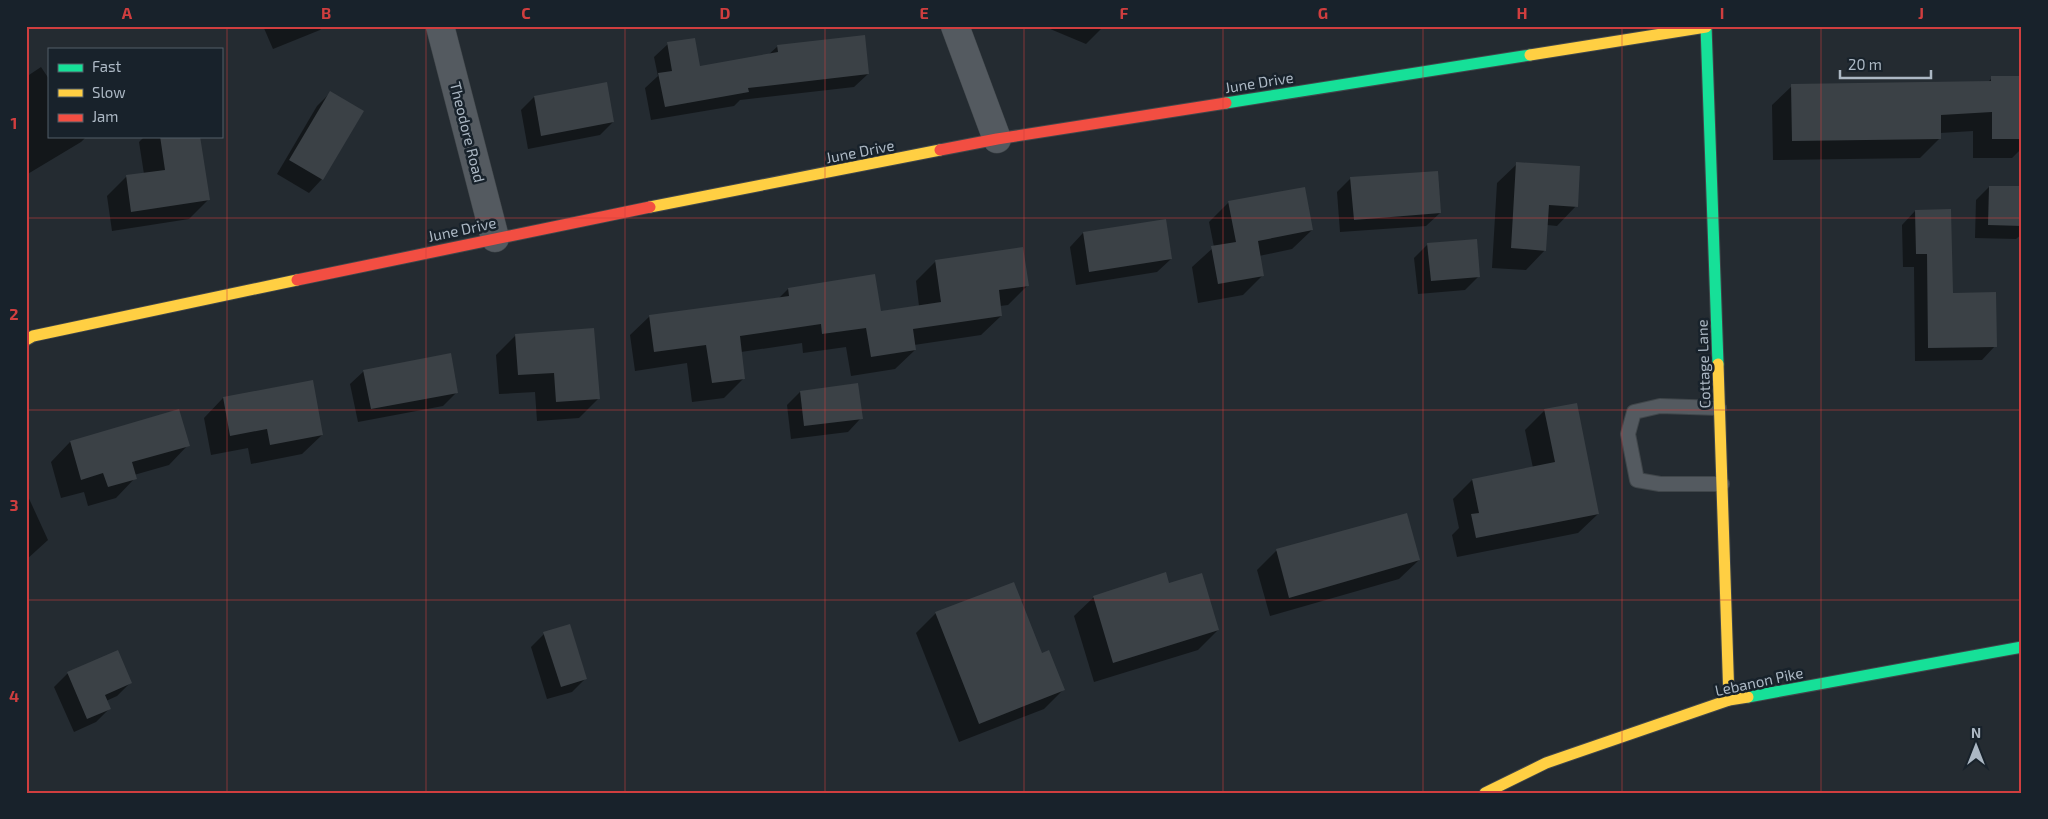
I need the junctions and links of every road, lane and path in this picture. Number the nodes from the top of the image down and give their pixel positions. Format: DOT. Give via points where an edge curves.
graph roads {
  1 [pos="440,26"];
  2 [pos="955,26"];
  3 [pos="1706,27"];
  4 [pos="996,139"];
  5 [pos="495,238"];
  6 [pos="28,334"];
  7 [pos="1719,408"];
  8 [pos="1722,484"];
  9 [pos="2022,647"];
  10 [pos="1729,700"];
  11 [pos="1485,793"];
  1 -- 5 [label="street, Theodore Road"];
  2 -- 4 [label="street"];
  3 -- 4 [label="street, June Drive"];
  3 -- 7 [label="street, Cottage Lane"];
  4 -- 5 [label="street, June Drive"];
  5 -- 6 [label="street, June Drive"];
  7 -- 8 [label="street, Cottage Lane"];
  7 -- 8 [label="lane" via="1660,406 1634,412 1628,434 1637,480 1660,484"];
  8 -- 10 [label="street, Cottage Lane"];
  9 -- 10 [label="street, Lebanon Pike"];
  10 -- 11 [label="street, Lebanon Pike" via="1546,763"];
}
